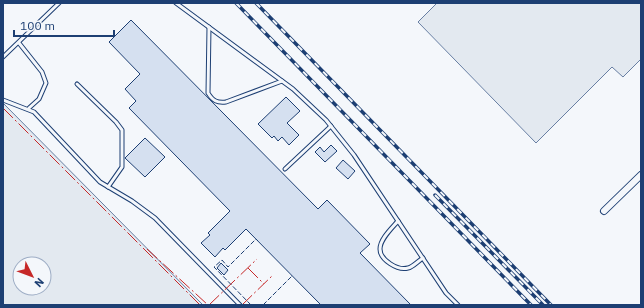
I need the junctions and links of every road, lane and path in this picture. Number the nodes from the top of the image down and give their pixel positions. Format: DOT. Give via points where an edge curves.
graph roads {
  1 [pos="59,3"];
  2 [pos="176,3"];
  3 [pos="209,27"];
  4 [pos="18,43"];
  5 [pos="3,58"];
  6 [pos="282,81"];
  7 [pos="77,84"];
  8 [pos="3,100"];
  9 [pos="29,108"];
  10 [pos="330,126"];
  11 [pos="286,168"];
  12 [pos="641,175"];
  13 [pos="108,187"];
  14 [pos="604,211"];
  15 [pos="398,221"];
  16 [pos="423,258"];
  17 [pos="240,305"];
  18 [pos="458,305"];
  1 -- 4 [label="lane"];
  2 -- 3 [label="lane"];
  3 -- 6 [label="lane"];
  3 -- 6 [label="lane" via="208,93 212,99 219,103 226,102"];
  4 -- 5 [label="lane"];
  4 -- 9 [label="lane" via="42,72 46,83 42,94"];
  6 -- 10 [label="lane"];
  7 -- 13 [label="lane" via="122,130 122,167"];
  8 -- 9 [label="lane"];
  9 -- 13 [label="lane" via="100,182"];
  10 -- 11 [label="lane"];
  10 -- 15 [label="lane" via="354,154"];
  12 -- 14 [label="street"];
  13 -- 17 [label="lane" via="154,218"];
  15 -- 16 [label="lane"];
  15 -- 16 [label="lane" via="384,238 380,249 382,256 402,269 410,268"];
  16 -- 18 [label="lane" via="446,293"];
}
